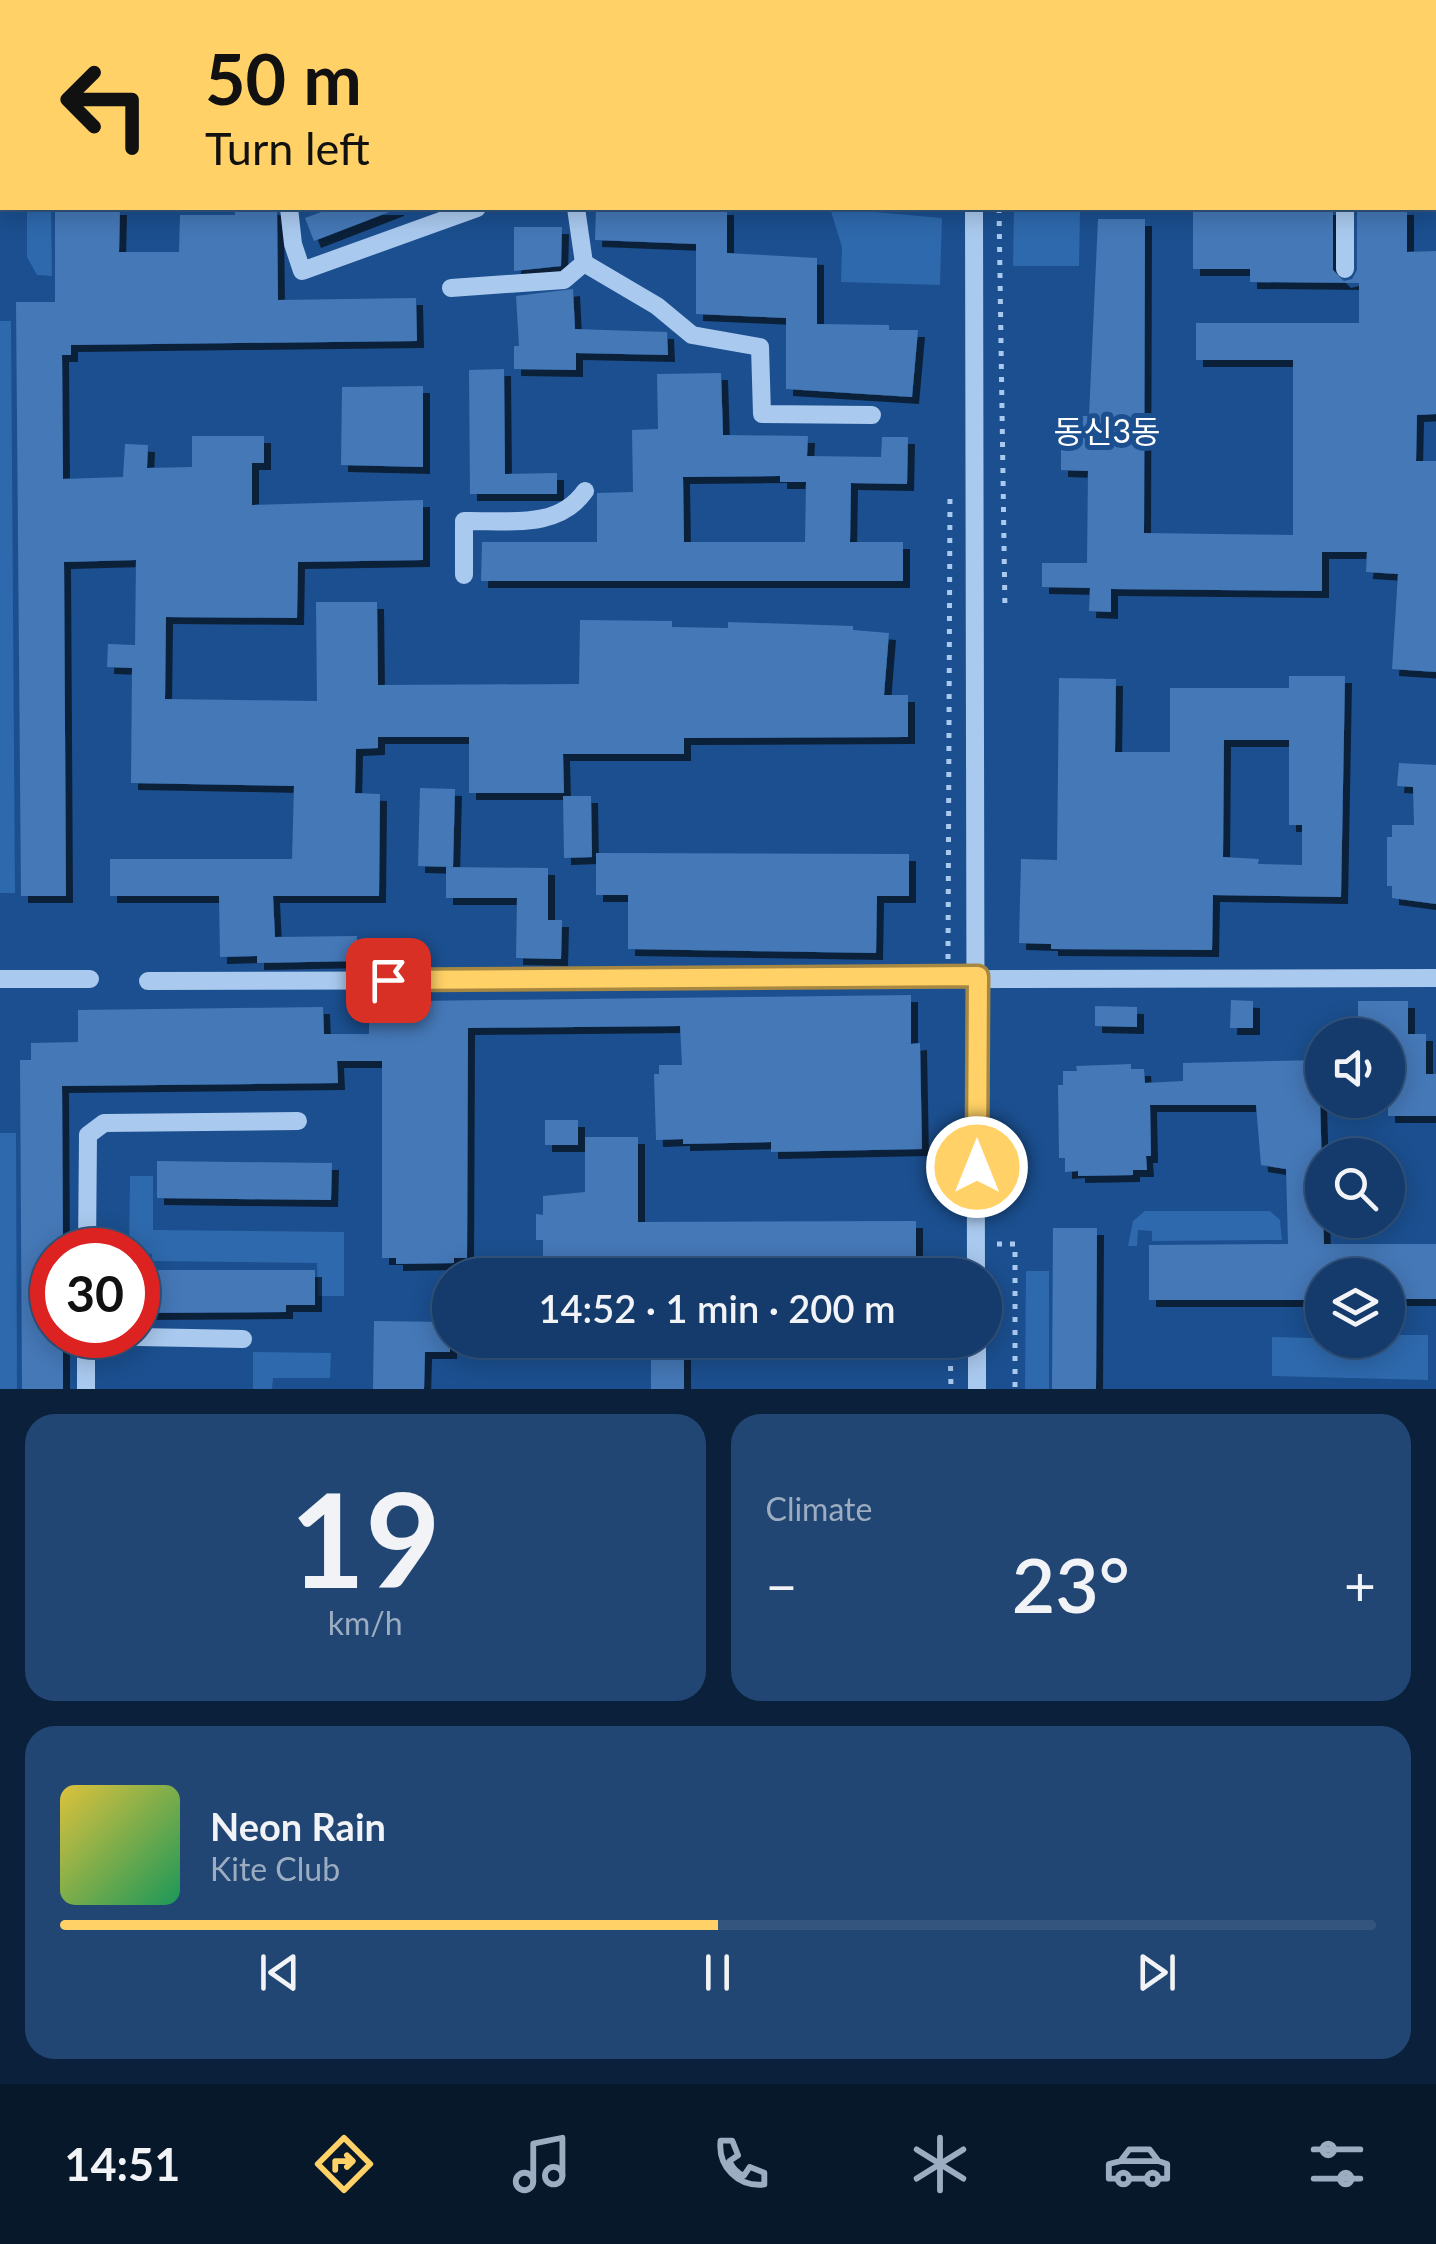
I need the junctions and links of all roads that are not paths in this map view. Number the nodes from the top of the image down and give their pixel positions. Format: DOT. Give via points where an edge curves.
graph roads {
  1 [pos="290,210"];
  2 [pos="471,210"];
  3 [pos="576,210"];
  4 [pos="974,210"];
  5 [pos="1346,210"];
  6 [pos="584,263"];
  7 [pos="1345,268"];
  8 [pos="451,288"];
  9 [pos="872,415"];
  10 [pos="585,491"];
  11 [pos="464,576"];
  12 [pos="978,976"];
  13 [pos="1436,978"];
  14 [pos="0,979"];
  15 [pos="90,979"];
  16 [pos="148,981"];
  17 [pos="298,1121"];
  18 [pos="87,1228"];
  19 [pos="976,1258"];
  20 [pos="160,1337"];
  21 [pos="244,1338"];
  22 [pos="86,1358"];
  23 [pos="976,1358"];
  24 [pos="86,1389"];
  25 [pos="977,1389"];
  1 -- 2 [label="street" via="302,270"];
  3 -- 6 [label="street"];
  4 -- 12 [label="street"];
  5 -- 7 [label="street"];
  6 -- 8 [label="street" via="564,280"];
  6 -- 9 [label="street" via="692,335 760,348 762,414"];
  10 -- 11 [label="street" via="574,507 550,519 464,521"];
  12 -- 13 [label="street"];
  12 -- 16 [label="street"];
  12 -- 19 [label="street"];
  14 -- 15 [label="street"];
  17 -- 18 [label="street" via="104,1122 88,1135"];
  20 -- 21 [label="street"];
  22 -- 24 [label="street"];
  23 -- 25 [label="street"];
}
